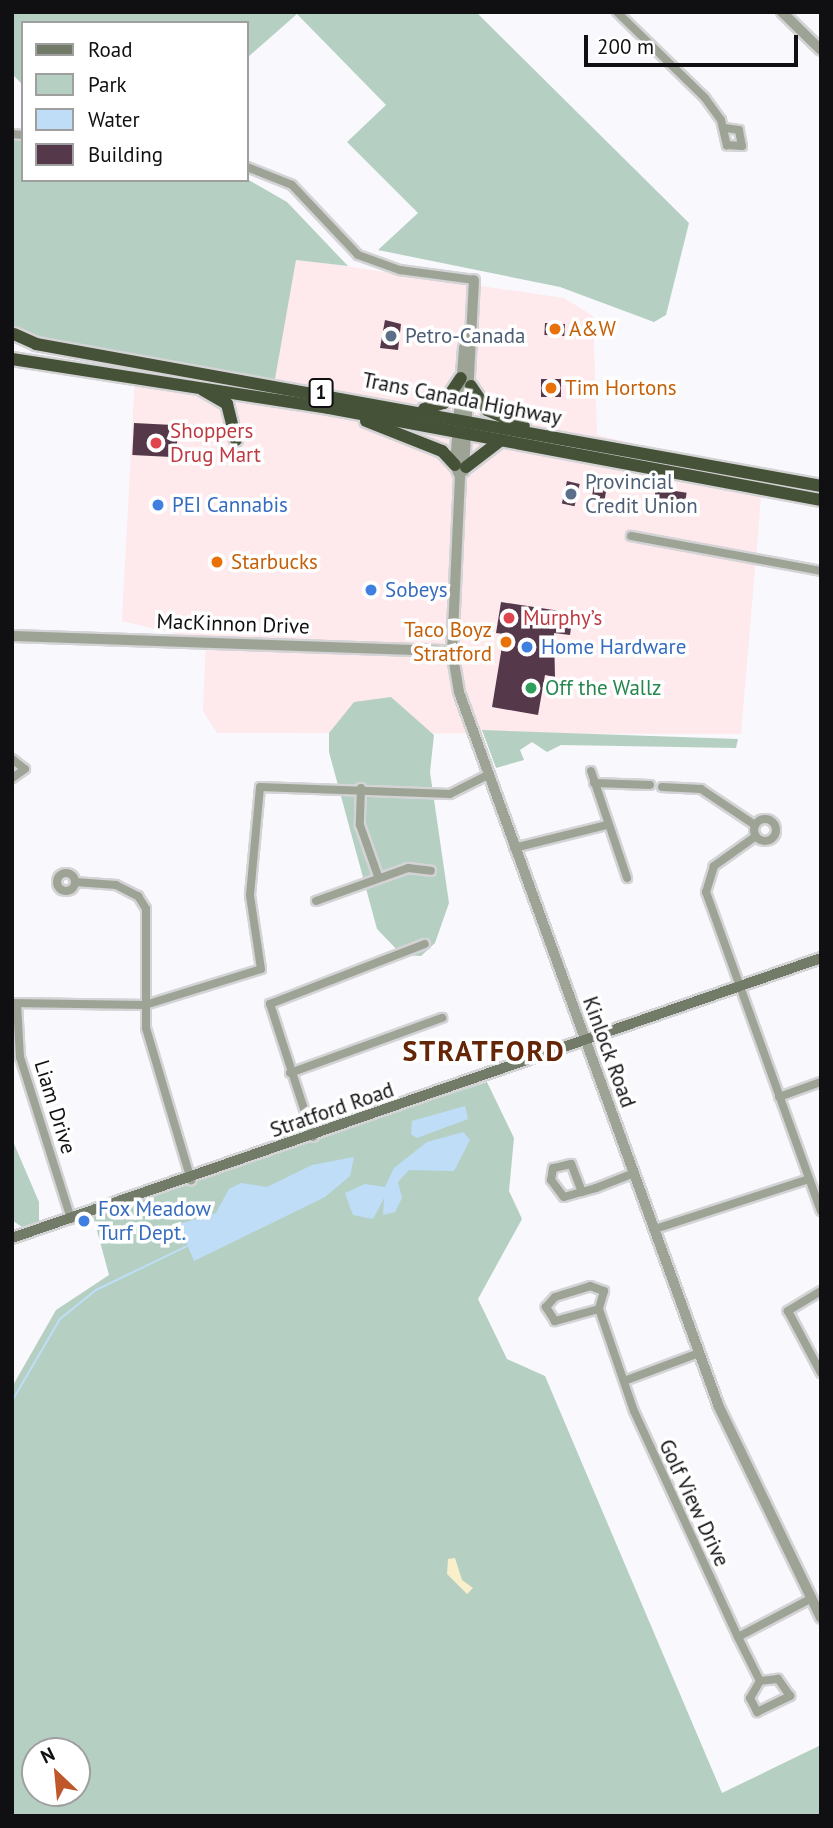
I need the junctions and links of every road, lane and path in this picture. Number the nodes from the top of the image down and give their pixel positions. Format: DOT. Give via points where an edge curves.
graph roads {
  1 [pos="617,12"];
  2 [pos="782,12"];
  3 [pos="821,50"];
  4 [pos="724,128"];
  5 [pos="248,167"];
  6 [pos="474,280"];
  7 [pos="13,332"];
  8 [pos="12,357"];
  9 [pos="466,382"];
  10 [pos="183,383"];
  11 [pos="329,408"];
  12 [pos="411,410"];
  13 [pos="463,426"];
  14 [pos="544,435"];
  15 [pos="236,440"];
  16 [pos="501,440"];
  17 [pos="461,469"];
  18 [pos="821,486"];
  19 [pos="821,500"];
  20 [pos="631,536"];
  21 [pos="821,571"];
  22 [pos="12,636"];
  23 [pos="452,651"];
  24 [pos="12,759"];
  25 [pos="592,771"];
  26 [pos="488,775"];
  27 [pos="12,778"];
  28 [pos="594,783"];
  29 [pos="650,785"];
  30 [pos="662,786"];
  31 [pos="361,788"];
  32 [pos="606,825"];
  33 [pos="755,825"];
  34 [pos="756,836"];
  35 [pos="514,848"];
  36 [pos="431,871"];
  37 [pos="378,876"];
  38 [pos="627,878"];
  39 [pos="75,882"];
  40 [pos="316,901"];
  41 [pos="425,944"];
  42 [pos="821,958"];
  43 [pos="739,988"];
  44 [pos="15,1004"];
  45 [pos="145,1005"];
  46 [pos="442,1018"];
  47 [pos="584,1042"];
  48 [pos="290,1073"];
  49 [pos="821,1082"];
  50 [pos="779,1097"];
  51 [pos="313,1137"];
  52 [pos="634,1173"];
  53 [pos="809,1179"];
  54 [pos="191,1180"];
  55 [pos="582,1192"];
  56 [pos="821,1211"];
  57 [pos="71,1219"];
  58 [pos="655,1229"];
  59 [pos="12,1238"];
  60 [pos="821,1291"];
  61 [pos="599,1309"];
  62 [pos="699,1353"];
  63 [pos="821,1373"];
  64 [pos="624,1381"];
  65 [pos="810,1599"];
  66 [pos="821,1618"];
  67 [pos="737,1637"];
  68 [pos="761,1681"];
  1 -- 4 [label="street" via="698,90"];
  2 -- 3 [label="street"];
  5 -- 6 [label="street" via="292,185 358,255 400,270"];
  6 -- 9 [label="street, Kinlock Road"];
  7 -- 8 [label="highway"];
  7 -- 12 [label="highway, Trans Canada Highway / 1" via="36,344"];
  8 -- 10 [label="highway, Trans Canada Highway / 1"];
  9 -- 12 [label="highway" via="444,404"];
  9 -- 13 [label="street, Kinlock Road"];
  9 -- 14 [label="highway" via="487,410"];
  10 -- 11 [label="highway, Trans Canada Highway / 1"];
  10 -- 15 [label="highway" via="227,404"];
  11 -- 13 [label="highway, Trans Canada Highway / 1"];
  11 -- 17 [label="highway" via="442,451"];
  12 -- 13 [label="highway, Trans Canada Highway / 1"];
  13 -- 14 [label="highway, Trans Canada Highway / 1"];
  13 -- 16 [label="highway, Trans Canada Highway / 1"];
  13 -- 17 [label="street, Kinlock Road"];
  14 -- 18 [label="highway, Trans Canada Highway / 1"];
  16 -- 17 [label="highway"];
  16 -- 19 [label="highway, Trans Canada Highway / 1"];
  17 -- 23 [label="street, Kinlock Road"];
  20 -- 21 [label="street"];
  22 -- 23 [label="street, MacKinnon Drive"];
  23 -- 26 [label="street, Kinlock Road" via="459,692"];
  24 -- 27 [label="street" via="25,769"];
  25 -- 28 [label="street"];
  26 -- 31 [label="street" via="450,794"];
  26 -- 35 [label="street, Kinlock Road"];
  28 -- 29 [label="street"];
  28 -- 32 [label="street"];
  30 -- 33 [label="street" via="701,789"];
  31 -- 37 [label="street" via="360,825"];
  31 -- 45 [label="street" via="260,787 250,895 262,962 252,976"];
  32 -- 35 [label="street"];
  32 -- 38 [label="street"];
  33 -- 34 [label="street"];
  33 -- 34 [label="street" via="768,819 776,830 768,841"];
  34 -- 43 [label="street" via="724,855 708,879 709,905"];
  35 -- 47 [label="street, Kinlock Road"];
  36 -- 37 [label="street" via="408,868"];
  37 -- 40 [label="street"];
  39 -- 45 [label="street" via="116,885 138,896 146,909 150,931"];
  41 -- 48 [label="street" via="274,999 270,1016"];
  42 -- 43 [label="main road, Stratford Road"];
  43 -- 47 [label="main road, Stratford Road"];
  43 -- 50 [label="street"];
  44 -- 45 [label="street"];
  44 -- 57 [label="street, Liam Drive" via="20,1057"];
  45 -- 54 [label="street" via="153,1064"];
  46 -- 48 [label="street"];
  47 -- 51 [label="main road, Stratford Road"];
  47 -- 52 [label="street, Kinlock Road"];
  48 -- 51 [label="street"];
  49 -- 50 [label="street"];
  50 -- 53 [label="street"];
  51 -- 54 [label="main road, Stratford Road"];
  52 -- 55 [label="street"];
  52 -- 58 [label="street, Kinlock Road"];
  53 -- 56 [label="street"];
  53 -- 58 [label="street"];
  54 -- 57 [label="main road, Stratford Road"];
  55 -- 55 [label="street" via="559,1196 553,1168 571,1164"];
  57 -- 59 [label="main road, Stratford Road"];
  58 -- 62 [label="street, Kinlock Road"];
  60 -- 63 [label="street" via="789,1311"];
  61 -- 61 [label="street, Golf View Drive" via="605,1295 598,1286 555,1297 546,1307 555,1321"];
  61 -- 64 [label="street, Golf View Drive"];
  62 -- 64 [label="street"];
  62 -- 65 [label="street, Kinlock Road" via="742,1464"];
  64 -- 67 [label="street, Golf View Drive" via="667,1493"];
  65 -- 66 [label="street, Kinlock Road"];
  65 -- 67 [label="street"];
  67 -- 68 [label="street, Golf View Drive"];
  68 -- 68 [label="street" via="778,1679 790,1696 757,1713 750,1698"];
}
